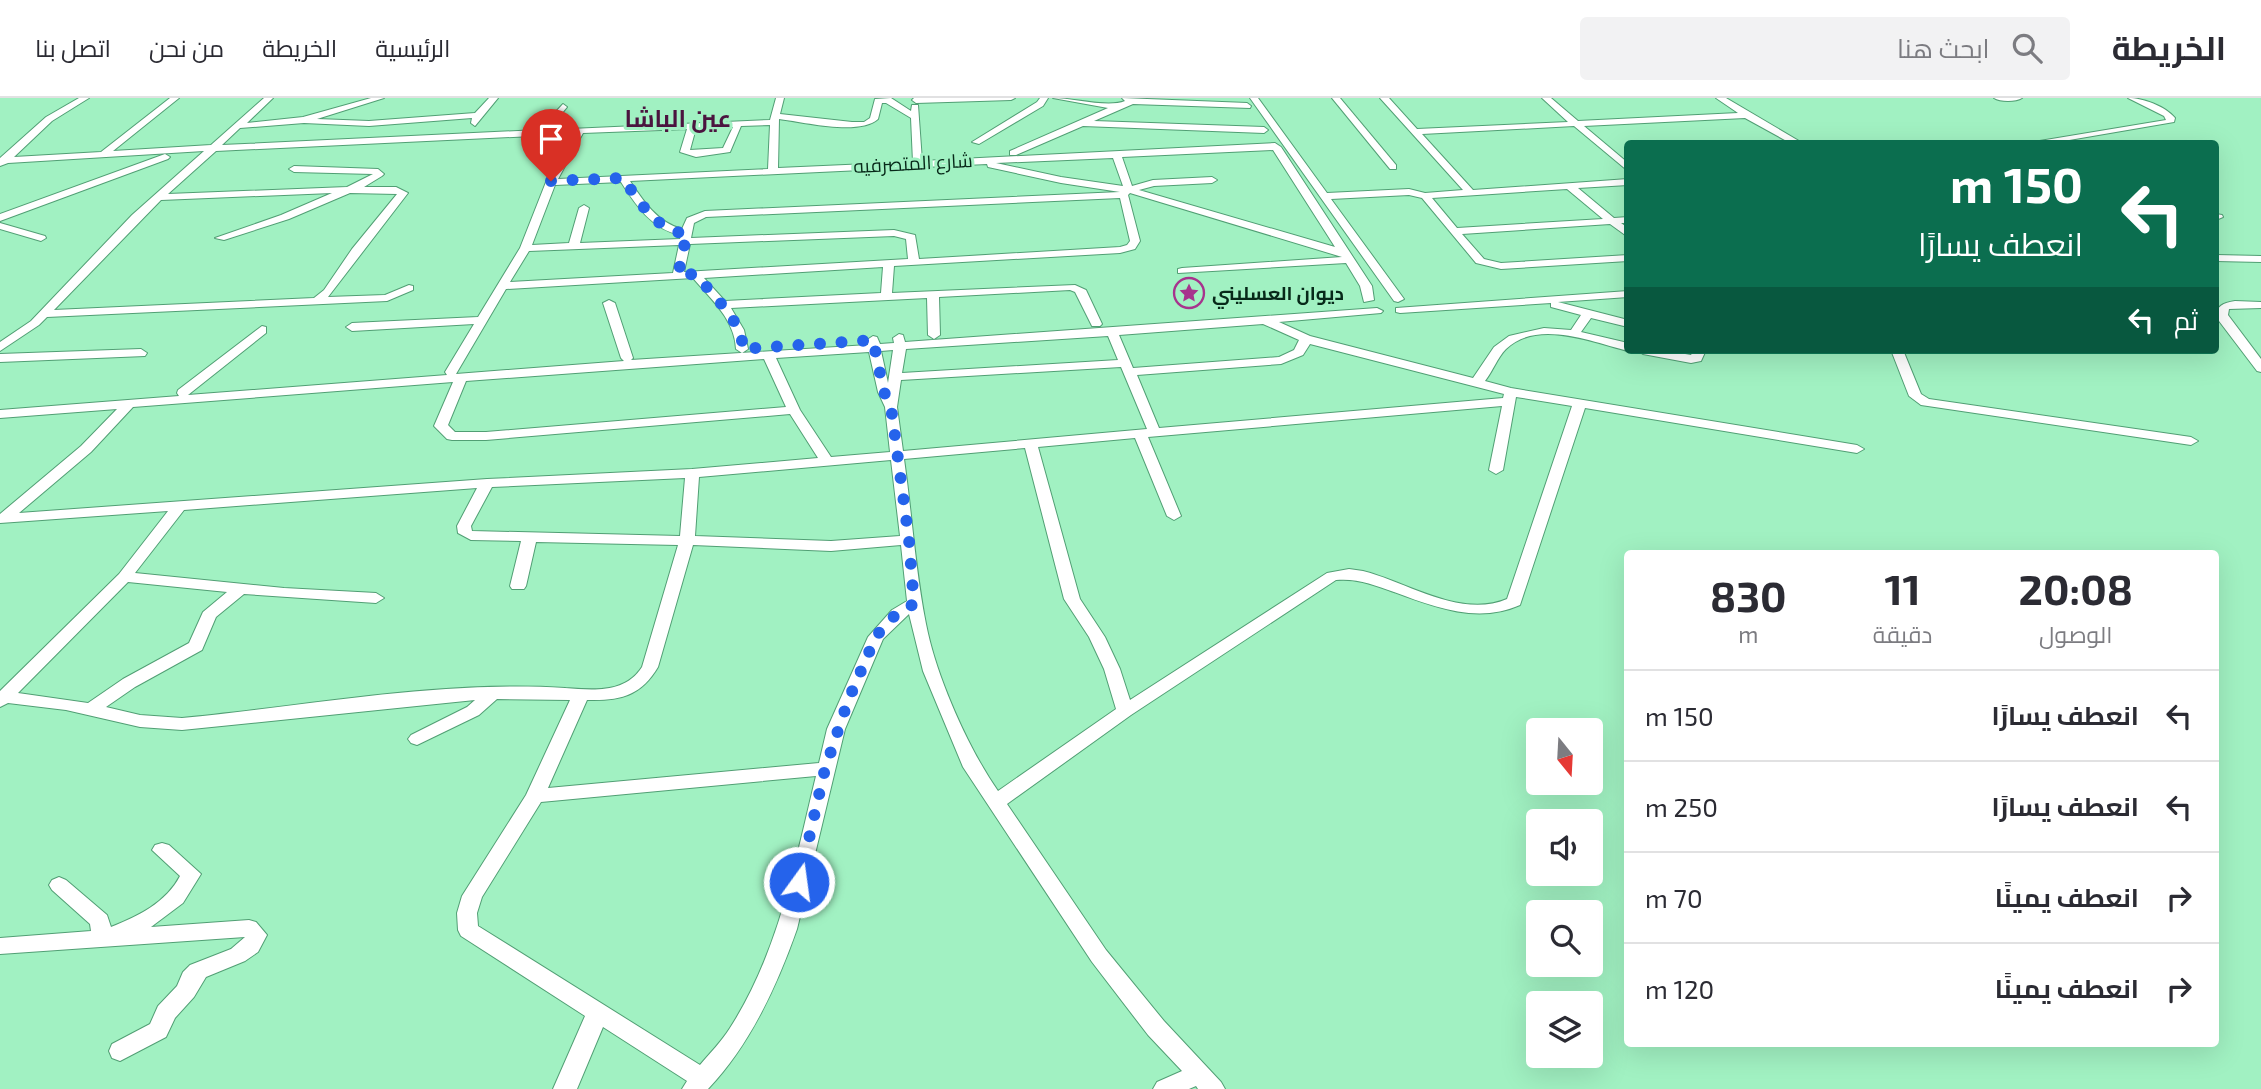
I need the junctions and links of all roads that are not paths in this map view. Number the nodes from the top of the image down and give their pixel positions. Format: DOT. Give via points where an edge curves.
graph roads {
  1 [pos="76,98"];
  2 [pos="85,98"];
  3 [pos="175,98"];
  4 [pos="269,98"];
  5 [pos="380,98"];
  6 [pos="494,98"];
  7 [pos="780,98"];
  8 [pos="1008,98"];
  9 [pos="1044,98"];
  10 [pos="1057,98"];
  11 [pos="1336,98"];
  12 [pos="1384,98"];
  13 [pos="1546,98"];
  14 [pos="1720,98"];
  15 [pos="1998,98"];
  16 [pos="2018,98"];
  17 [pos="2132,98"];
  18 [pos="915,99"];
  19 [pos="1129,100"];
  20 [pos="1248,101"];
  21 [pos="563,107"];
  22 [pos="1118,107"];
  23 [pos="477,115"];
  24 [pos="1747,115"];
  25 [pos="915,117"];
  26 [pos="775,119"];
  27 [pos="304,120"];
  28 [pos="1080,123"];
  29 [pos="738,124"];
  30 [pos="1578,125"];
  31 [pos="237,126"];
  32 [pos="692,126"];
  33 [pos="1264,130"];
  34 [pos="579,132"];
  35 [pos="1416,132"];
  36 [pos="541,134"];
  37 [pos="475,136"];
  38 [pos="1793,140"];
  39 [pos="2051,140"];
  40 [pos="990,147"];
  41 [pos="1276,147"];
  42 [pos="211,148"];
  43 [pos="189,150"];
  44 [pos="1002,150"];
  45 [pos="131,153"];
  46 [pos="104,154"];
  47 [pos="1017,155"];
  48 [pos="1117,155"];
  49 [pos="1,161"];
  50 [pos="970,161"];
  51 [pos="918,164"];
  52 [pos="1624,165"];
  53 [pos="1393,167"];
  54 [pos="294,169"];
  55 [pos="773,171"];
  56 [pos="114,174"];
  57 [pos="623,178"];
  58 [pos="1212,180"];
  59 [pos="551,181"];
  60 [pos="1624,182"];
  61 [pos="1570,187"];
  62 [pos="348,190"];
  63 [pos="1125,193"];
  64 [pos="1471,193"];
  65 [pos="1323,196"];
  66 [pos="1425,196"];
  67 [pos="158,197"];
  68 [pos="584,208"];
  69 [pos="0,218"];
  70 [pos="1624,220"];
  71 [pos="1612,221"];
  72 [pos="0,226"];
  73 [pos="1456,231"];
  74 [pos="1624,231"];
  75 [pos="687,237"];
  76 [pos="41,238"];
  77 [pos="220,238"];
  78 [pos="574,245"];
  79 [pos="525,248"];
  80 [pos="1346,256"];
  81 [pos="1624,258"];
  82 [pos="2219,258"];
  83 [pos="2261,259"];
  84 [pos="914,261"];
  85 [pos="889,263"];
  86 [pos="1181,271"];
  87 [pos="695,274"];
  88 [pos="678,275"];
  89 [pos="504,286"];
  90 [pos="1624,286"];
  91 [pos="409,288"];
  92 [pos="1624,294"];
  93 [pos="933,295"];
  94 [pos="886,296"];
  95 [pos="318,300"];
  96 [pos="1367,301"];
  97 [pos="1539,301"];
  98 [pos="609,303"];
  99 [pos="1400,304"];
  100 [pos="722,305"];
  101 [pos="2261,305"];
  102 [pos="1377,311"];
  103 [pos="1588,313"];
  104 [pos="43,314"];
  105 [pos="2219,314"];
  106 [pos="482,320"];
  107 [pos="1267,321"];
  108 [pos="1624,323"];
  109 [pos="1096,324"];
  110 [pos="352,327"];
  111 [pos="262,330"];
  112 [pos="1112,332"];
  113 [pos="1573,334"];
  114 [pos="934,335"];
  115 [pos="1306,339"];
  116 [pos="899,342"];
  117 [pos="2,344"];
  118 [pos="874,344"];
  119 [pos="1624,346"];
  120 [pos="742,349"];
  121 [pos="2255,350"];
  122 [pos="141,353"];
  123 [pos="1664,354"];
  124 [pos="1698,354"];
  125 [pos="1899,354"];
  126 [pos="768,355"];
  127 [pos="0,358"];
  128 [pos="627,358"];
  129 [pos="1127,368"];
  130 [pos="2261,368"];
  131 [pos="456,374"];
  132 [pos="896,377"];
  133 [pos="1476,383"];
  134 [pos="183,393"];
  135 [pos="1509,397"];
  136 [pos="132,401"];
  137 [pos="1580,402"];
  138 [pos="0,406"];
  139 [pos="891,407"];
  140 [pos="794,410"];
  141 [pos="0,414"];
  142 [pos="1147,432"];
  143 [pos="2191,441"];
  144 [pos="1030,443"];
  145 [pos="1857,449"];
  146 [pos="896,454"];
  147 [pos="828,462"];
  148 [pos="1496,470"];
  149 [pos="692,473"];
  150 [pos="487,483"];
  151 [pos="180,505"];
  152 [pos="1174,516"];
  153 [pos="1,520"];
  154 [pos="529,539"];
  155 [pos="909,540"];
  156 [pos="687,541"];
  157 [pos="124,577"];
  158 [pos="518,586"];
  159 [pos="241,588"];
  160 [pos="376,598"];
  161 [pos="914,604"];
  162 [pos="493,693"];
  163 [pos="582,693"];
  164 [pos="1,699"];
  165 [pos="92,709"];
  166 [pos="1125,710"];
  167 [pos="416,739"];
  168 [pos="825,769"];
  169 [pos="535,796"];
  170 [pos="995,803"];
  171 [pos="162,850"];
  172 [pos="59,885"];
  173 [pos="102,939"];
  174 [pos="0,946"];
  175 [pos="597,1014"];
  176 [pos="120,1051"];
  177 [pos="1205,1082"];
  178 [pos="699,1084"];
  179 [pos="565,1089"];
  180 [pos="1165,1089"];
  1 -- 49 [label="street" via="44,117"];
  2 -- 49 [label="street" via="49,119"];
  3 -- 46 [label="street"];
  4 -- 31 [label="street"];
  5 -- 27 [label="street"];
  6 -- 23 [label="street"];
  7 -- 26 [label="street"];
  8 -- 18 [label="street"];
  9 -- 40 [label="street" via="976,142"];
  10 -- 22 [label="street"];
  11 -- 53 [label="street"];
  12 -- 35 [label="street"];
  13 -- 30 [label="street"];
  14 -- 24 [label="street"];
  15 -- 16 [label="street"];
  17 -- 39 [label="street" via="2167,114 2170,122"];
  18 -- 25 [label="street"];
  19 -- 20 [label="street"];
  19 -- 22 [label="street"];
  20 -- 33 [label="street"];
  20 -- 65 [label="street"];
  21 -- 36 [label="street"];
  22 -- 28 [label="street"];
  23 -- 27 [label="street" via="365,123"];
  23 -- 37 [label="street"];
  24 -- 30 [label="street"];
  24 -- 38 [label="street"];
  25 -- 26 [label="street" via="885,100 878,101 874,119 860,125"];
  25 -- 51 [label="street"];
  26 -- 29 [label="street"];
  26 -- 55 [label="street"];
  27 -- 31 [label="street"];
  28 -- 33 [label="street"];
  28 -- 47 [label="street"];
  29 -- 32 [label="street"];
  29 -- 32 [label="street" via="727,150 703,154 685,152"];
  30 -- 35 [label="street"];
  30 -- 52 [label="street"];
  31 -- 42 [label="street"];
  32 -- 34 [label="street"];
  33 -- 41 [label="street"];
  34 -- 36 [label="street"];
  34 -- 59 [label="street"];
  35 -- 64 [label="street"];
  36 -- 37 [label="street"];
  37 -- 42 [label="street"];
  41 -- 48 [label="street, شارع المتصرفيه"];
  41 -- 80 [label="street"];
  42 -- 43 [label="street"];
  42 -- 67 [label="street"];
  43 -- 45 [label="street"];
  43 -- 56 [label="street"];
  44 -- 47 [label="street"];
  45 -- 46 [label="street"];
  45 -- 56 [label="street"];
  46 -- 49 [label="street"];
  47 -- 48 [label="street, شارع المتصرفيه"];
  47 -- 50 [label="street, شارع المتصرفيه"];
  48 -- 63 [label="street"];
  50 -- 51 [label="street, شارع المتصرفيه"];
  50 -- 63 [label="street"];
  51 -- 55 [label="street, شارع المتصرفيه"];
  54 -- 62 [label="street" via="378,172 379,176"];
  55 -- 57 [label="street, شارع المتصرفيه"];
  56 -- 69 [label="street"];
  57 -- 59 [label="street, شارع المتصرفيه"];
  57 -- 75 [label="street" via="654,217"];
  58 -- 63 [label="street" via="1153,183"];
  59 -- 79 [label="street"];
  60 -- 61 [label="street"];
  61 -- 64 [label="street"];
  61 -- 71 [label="street"];
  62 -- 67 [label="street"];
  62 -- 77 [label="street"];
  62 -- 95 [label="street" via="396,190 403,196"];
  63 -- 75 [label="street" via="725,212 694,218"];
  63 -- 80 [label="street"];
  63 -- 84 [label="street" via="1135,241 1127,249"];
  64 -- 66 [label="street"];
  65 -- 66 [label="street" via="1409,192"];
  65 -- 99 [label="street"];
  66 -- 73 [label="street"];
  67 -- 104 [label="street"];
  68 -- 78 [label="street"];
  70 -- 71 [label="street"];
  71 -- 73 [label="street"];
  71 -- 74 [label="street"];
  72 -- 76 [label="street"];
  73 -- 81 [label="street" via="1480,261 1493,266"];
  75 -- 78 [label="street"];
  75 -- 84 [label="street" via="894,233 911,237"];
  75 -- 88 [label="street"];
  78 -- 79 [label="street"];
  79 -- 89 [label="street"];
  80 -- 86 [label="street"];
  80 -- 96 [label="street" via="1366,286"];
  82 -- 83 [label="street"];
  84 -- 85 [label="street"];
  85 -- 87 [label="street"];
  85 -- 94 [label="street"];
  87 -- 88 [label="street"];
  87 -- 100 [label="street"];
  88 -- 89 [label="street"];
  89 -- 106 [label="street"];
  90 -- 99 [label="street"];
  91 -- 95 [label="street" via="387,298"];
  92 -- 97 [label="street"];
  93 -- 94 [label="street"];
  93 -- 109 [label="street" via="1077,288"];
  93 -- 114 [label="street"];
  94 -- 100 [label="street"];
  95 -- 104 [label="street"];
  96 -- 99 [label="street" via="1378,296"];
  96 -- 102 [label="street" via="1368,308"];
  96 -- 109 [label="street"];
  97 -- 99 [label="street"];
  97 -- 103 [label="street"];
  98 -- 128 [label="street"];
  99 -- 102 [label="street"];
  100 -- 120 [label="street" via="740,333"];
  101 -- 105 [label="street" via="2235,304"];
  102 -- 107 [label="street"];
  103 -- 108 [label="street"];
  103 -- 113 [label="street"];
  104 -- 117 [label="street"];
  105 -- 121 [label="street"];
  106 -- 110 [label="street"];
  106 -- 131 [label="street"];
  107 -- 112 [label="street"];
  107 -- 115 [label="street"];
  109 -- 114 [label="street"];
  111 -- 134 [label="street"];
  112 -- 116 [label="street"];
  112 -- 129 [label="street"];
  113 -- 119 [label="street"];
  113 -- 133 [label="street" via="1547,331 1519,337 1498,350 1491,367"];
  114 -- 116 [label="street"];
  115 -- 129 [label="street" via="1299,352 1275,361"];
  115 -- 133 [label="street"];
  116 -- 118 [label="street"];
  116 -- 132 [label="street"];
  118 -- 120 [label="street"];
  118 -- 126 [label="street"];
  118 -- 139 [label="street"];
  120 -- 128 [label="street"];
  121 -- 130 [label="street"];
  122 -- 127 [label="street"];
  123 -- 124 [label="street" via="1691,359"];
  125 -- 143 [label="street" via="1915,396 1926,402"];
  126 -- 131 [label="street"];
  126 -- 140 [label="street"];
  128 -- 131 [label="street"];
  129 -- 132 [label="street"];
  129 -- 142 [label="street"];
  131 -- 134 [label="street"];
  131 -- 136 [label="street"];
  131 -- 140 [label="street" via="441,426 452,436"];
  132 -- 139 [label="street"];
  133 -- 135 [label="street"];
  134 -- 136 [label="street"];
  135 -- 137 [label="street"];
  135 -- 142 [label="street"];
  135 -- 148 [label="street"];
  136 -- 138 [label="street"];
  136 -- 141 [label="street"];
  136 -- 153 [label="street" via="72,462"];
  137 -- 145 [label="street"];
  137 -- 166 [label="street" via="1514,602 1503,610 1459,607 1363,576 1332,576"];
  139 -- 146 [label="street"];
  140 -- 147 [label="street"];
  142 -- 144 [label="street"];
  142 -- 152 [label="street"];
  144 -- 146 [label="street"];
  144 -- 166 [label="street" via="1072,599 1097,637"];
  146 -- 147 [label="street"];
  146 -- 155 [label="street"];
  147 -- 149 [label="street"];
  149 -- 150 [label="street"];
  149 -- 156 [label="street"];
  150 -- 151 [label="street"];
  150 -- 154 [label="street" via="464,526 465,533"];
  151 -- 153 [label="street"];
  151 -- 157 [label="street"];
  154 -- 156 [label="street"];
  154 -- 158 [label="street"];
  155 -- 156 [label="street" via="831,546"];
  155 -- 161 [label="street"];
  156 -- 163 [label="street" via="642,684 621,693"];
  157 -- 159 [label="street"];
  157 -- 164 [label="street"];
  159 -- 160 [label="street"];
  159 -- 165 [label="street" via="209,615 196,646"];
  161 -- 168 [label="street" via="898,612 876,636 836,729"];
  161 -- 170 [label="street" via="931,671 957,736"];
  162 -- 163 [label="street"];
  162 -- 165 [label="street" via="182,724 140,721"];
  162 -- 167 [label="street" via="472,710"];
  163 -- 169 [label="street"];
  164 -- 165 [label="street"];
  166 -- 170 [label="street"];
  168 -- 169 [label="street"];
  168 -- 178 [label="street" via="804,865 775,961 738,1035"];
  169 -- 175 [label="street" via="472,897 468,930"];
  170 -- 177 [label="street" via="1099,956"];
  171 -- 173 [label="street" via="191,874 186,889 133,928"];
  172 -- 173 [label="street" via="100,921"];
  173 -- 174 [label="street"];
  173 -- 176 [label="street" via="249,928 257,935 238,955 198,971 158,1030"];
  175 -- 178 [label="street"];
  175 -- 179 [label="street"];
  177 -- 180 [label="street"];
}
